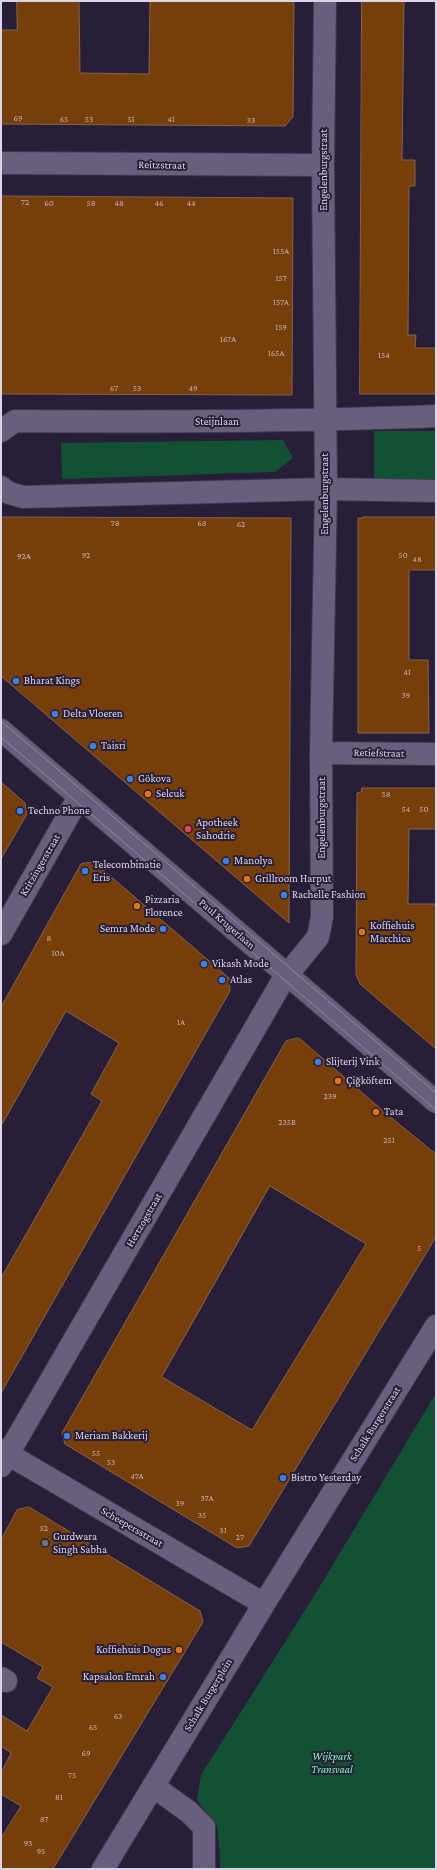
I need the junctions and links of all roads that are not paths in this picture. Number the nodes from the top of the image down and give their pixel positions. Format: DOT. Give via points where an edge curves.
graph roads {
  1 [pos="325,1"];
  2 [pos="1,164"];
  3 [pos="323,165"];
  4 [pos="436,416"];
  5 [pos="325,421"];
  6 [pos="1,431"];
  7 [pos="1,487"];
  8 [pos="326,489"];
  9 [pos="436,491"];
  10 [pos="1,730"];
  11 [pos="321,753"];
  12 [pos="436,754"];
  13 [pos="79,797"];
  14 [pos="1,934"];
  15 [pos="287,975"];
  16 [pos="436,1102"];
  17 [pos="436,1326"];
  18 [pos="3,1457"];
  19 [pos="264,1604"];
  20 [pos="153,1786"];
  21 [pos="103,1869"];
  22 [pos="204,1869"];
  1 -- 3 [label="street, Engelenburgstraat"];
  2 -- 3 [label="street, Reitzstraat"];
  3 -- 5 [label="street, Engelenburgstraat"];
  4 -- 5 [label="street, Steijnlaan"];
  5 -- 6 [label="street, Steijnlaan" via="15,421"];
  5 -- 8 [label="street, Engelenburgstraat"];
  7 -- 8 [label="street" via="9,493 24,497"];
  8 -- 9 [label="street"];
  8 -- 11 [label="street, Engelenburgstraat"];
  10 -- 13 [label="street, Paul Krugerlaan"];
  11 -- 12 [label="street, Retiefstraat"];
  11 -- 15 [label="street, Engelenburgstraat" via="322,918 318,937"];
  13 -- 14 [label="street, Kritzingerstraat"];
  13 -- 15 [label="street, Paul Krugerlaan"];
  15 -- 16 [label="street, Paul Krugerlaan"];
  15 -- 18 [label="street, Hertzogstraat"];
  17 -- 19 [label="street, Schalk Burgerstraat"];
  18 -- 19 [label="street, Scheepersstraat"];
  19 -- 20 [label="street, Schalk Burgerplein"];
  20 -- 21 [label="street"];
  20 -- 22 [label="street" via="183,1807 204,1827"];
}
